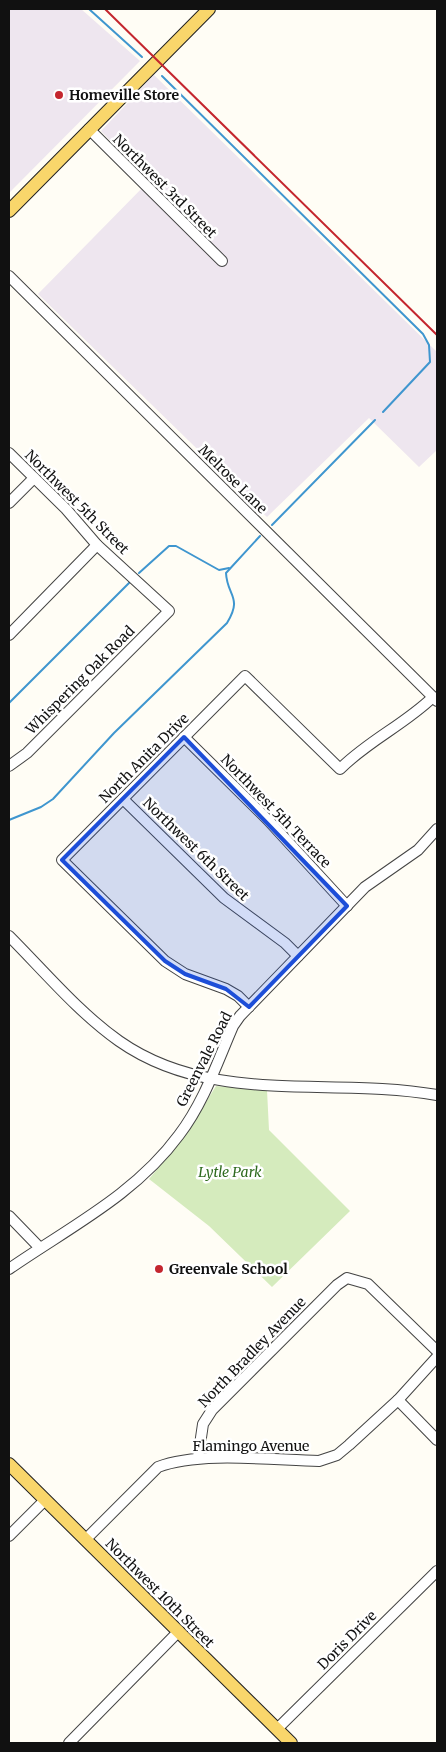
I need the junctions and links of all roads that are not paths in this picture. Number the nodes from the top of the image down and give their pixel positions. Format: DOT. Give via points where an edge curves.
graph roads {
  1 [pos="209,9"];
  2 [pos="88,129"];
  3 [pos="9,211"];
  4 [pos="222,262"];
  5 [pos="9,276"];
  6 [pos="9,453"];
  7 [pos="34,478"];
  8 [pos="9,503"];
  9 [pos="97,545"];
  10 [pos="169,611"];
  11 [pos="9,635"];
  12 [pos="435,699"];
  13 [pos="184,737"];
  14 [pos="9,766"];
  15 [pos="123,799"];
  16 [pos="437,829"];
  17 [pos="346,906"];
  18 [pos="9,936"];
  19 [pos="298,956"];
  20 [pos="248,1007"];
  21 [pos="211,1080"];
  22 [pos="437,1095"];
  23 [pos="9,1216"];
  24 [pos="40,1248"];
  25 [pos="9,1269"];
  26 [pos="437,1351"];
  27 [pos="437,1356"];
  28 [pos="398,1400"];
  29 [pos="437,1440"];
  30 [pos="198,1458"];
  31 [pos="9,1464"];
  32 [pos="45,1500"];
  33 [pos="9,1536"];
  34 [pos="85,1540"];
  35 [pos="437,1571"];
  36 [pos="178,1631"];
  37 [pos="277,1729"];
  38 [pos="69,1743"];
  39 [pos="291,1743"];
  1 -- 2 [label="main road"];
  2 -- 3 [label="main road"];
  2 -- 4 [label="street, Northwest 3rd Street"];
  5 -- 12 [label="street, Melrose Lane"];
  6 -- 7 [label="street, Northwest 5th Street"];
  7 -- 8 [label="street"];
  7 -- 9 [label="street, Northwest 5th Street"];
  9 -- 10 [label="street, Northwest 5th Street"];
  9 -- 11 [label="street"];
  10 -- 14 [label="street, Whispering Oak Road" via="27,753"];
  12 -- 13 [label="street, North Anita Drive" via="358,751 340,769 245,676"];
  13 -- 15 [label="street, North Anita Drive"];
  13 -- 17 [label="street, Northwest 5th Terrace" via="268,820"];
  15 -- 19 [label="street, Northwest 6th Street" via="224,898"];
  15 -- 20 [label="street, North Anita Drive" via="62,860 165,961 185,974 238,996"];
  16 -- 17 [label="street, Greenvale Road" via="418,850 371,883"];
  17 -- 19 [label="street, Greenvale Road"];
  18 -- 21 [label="street" via="120,1042 158,1064"];
  19 -- 20 [label="street, Greenvale Road"];
  20 -- 21 [label="street, Greenvale Road" via="233,1026"];
  21 -- 22 [label="street" via="404,1090"];
  21 -- 24 [label="street, Greenvale Road" via="180,1135 130,1186"];
  23 -- 24 [label="street"];
  24 -- 25 [label="street, Greenvale Road"];
  26 -- 30 [label="street, North Bradley Avenue" via="368,1284 347,1278 212,1410 203,1424"];
  27 -- 28 [label="street, Flamingo Avenue"];
  28 -- 29 [label="street"];
  28 -- 30 [label="street, Flamingo Avenue" via="337,1455 319,1461"];
  30 -- 34 [label="street, Flamingo Avenue" via="158,1467"];
  31 -- 32 [label="main road, Northwest 10th Street"];
  32 -- 33 [label="street"];
  32 -- 34 [label="main road, Northwest 10th Street"];
  34 -- 36 [label="main road, Northwest 10th Street"];
  35 -- 37 [label="street, Doris Drive"];
  36 -- 37 [label="main road, Northwest 10th Street"];
  36 -- 38 [label="street"];
  37 -- 39 [label="main road, Northwest 10th Street"];
}
